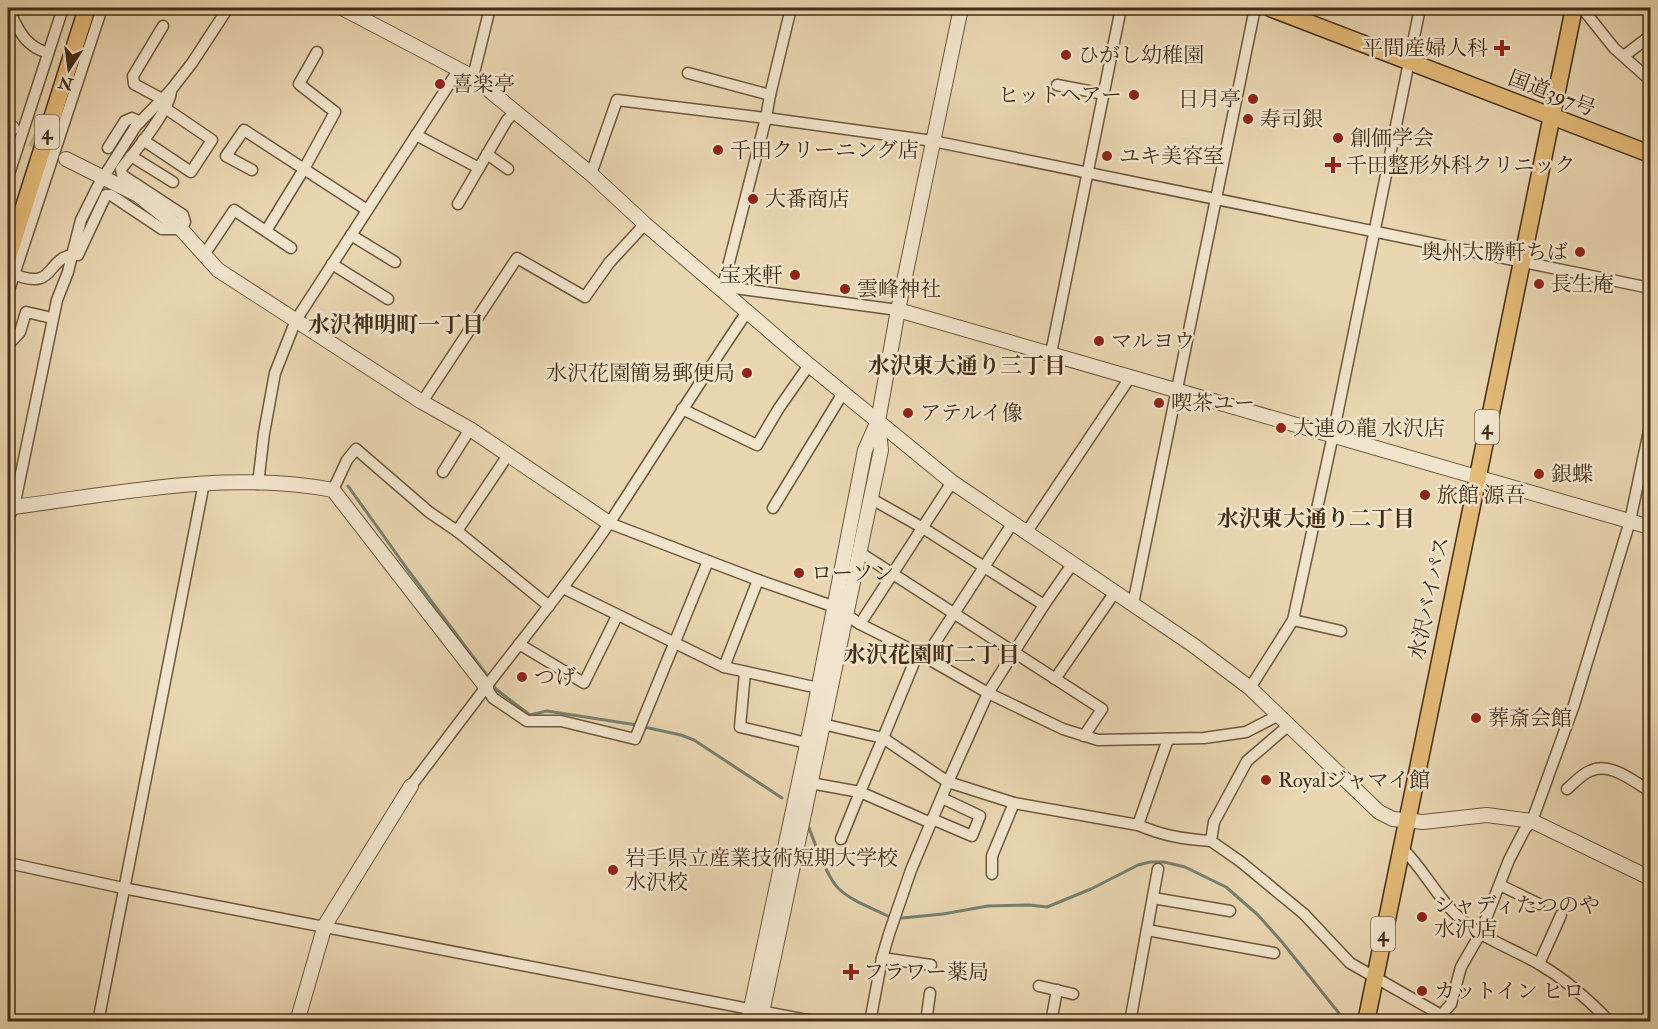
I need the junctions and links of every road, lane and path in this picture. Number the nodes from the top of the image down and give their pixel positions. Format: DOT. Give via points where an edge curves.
graph roads {
  1 [pos="63,8"];
  2 [pos="87,8"];
  3 [pos="102,8"];
  4 [pos="228,8"];
  5 [pos="342,8"];
  6 [pos="489,8"];
  7 [pos="791,8"];
  8 [pos="961,8"];
  9 [pos="1121,8"];
  10 [pos="1255,8"];
  11 [pos="1270,8"];
  12 [pos="1420,8"];
  13 [pos="1574,8"];
  14 [pos="1582,8"];
  15 [pos="8,9"];
  16 [pos="163,26"];
  17 [pos="1650,36"];
  18 [pos="317,52"];
  19 [pos="48,53"];
  20 [pos="1624,56"];
  21 [pos="1408,61"];
  22 [pos="459,69"];
  23 [pos="688,73"];
  24 [pos="473,77"];
  25 [pos="1650,80"];
  26 [pos="1057,85"];
  27 [pos="1104,94"];
  28 [pos="770,95"];
  29 [pos="164,104"];
  30 [pos="514,112"];
  31 [pos="1551,117"];
  32 [pos="766,118"];
  33 [pos="140,122"];
  34 [pos="416,135"];
  35 [pos="143,140"];
  36 [pos="933,141"];
  37 [pos="108,148"];
  38 [pos="487,154"];
  39 [pos="1650,154"];
  40 [pos="131,156"];
  41 [pos="66,159"];
  42 [pos="479,168"];
  43 [pos="304,169"];
  44 [pos="508,169"];
  45 [pos="252,170"];
  46 [pos="591,174"];
  47 [pos="1089,174"];
  48 [pos="8,177"];
  49 [pos="104,178"];
  50 [pos="173,182"];
  51 [pos="1217,199"];
  52 [pos="458,204"];
  53 [pos="367,210"];
  54 [pos="645,224"];
  55 [pos="181,229"];
  56 [pos="266,231"];
  57 [pos="1375,231"];
  58 [pos="351,235"];
  59 [pos="291,248"];
  60 [pos="72,255"];
  61 [pos="204,255"];
  62 [pos="8,257"];
  63 [pos="1522,261"];
  64 [pos="395,262"];
  65 [pos="332,264"];
  66 [pos="13,274"];
  67 [pos="1650,288"];
  68 [pos="722,290"];
  69 [pos="8,293"];
  70 [pos="388,299"];
  71 [pos="898,310"];
  72 [pos="747,312"];
  73 [pos="51,318"];
  74 [pos="296,320"];
  75 [pos="8,345"];
  76 [pos="1051,353"];
  77 [pos="809,365"];
  78 [pos="1131,376"];
  79 [pos="1177,390"];
  80 [pos="843,393"];
  81 [pos="422,402"];
  82 [pos="682,409"];
  83 [pos="878,421"];
  84 [pos="1650,426"];
  85 [pos="470,429"];
  86 [pos="1333,435"];
  87 [pos="508,455"];
  88 [pos="442,472"];
  89 [pos="1477,477"];
  90 [pos="952,482"];
  91 [pos="204,483"];
  92 [pos="258,484"];
  93 [pos="333,490"];
  94 [pos="870,498"];
  95 [pos="773,508"];
  96 [pos="10,510"];
  97 [pos="1630,521"];
  98 [pos="609,522"];
  99 [pos="1012,524"];
  100 [pos="1650,527"];
  101 [pos="923,528"];
  102 [pos="458,531"];
  103 [pos="1026,533"];
  104 [pos="859,552"];
  105 [pos="708,561"];
  106 [pos="1073,563"];
  107 [pos="984,567"];
  108 [pos="893,575"];
  109 [pos="758,580"];
  110 [pos="563,588"];
  111 [pos="1115,592"];
  112 [pos="1133,604"];
  113 [pos="549,606"];
  114 [pos="1044,606"];
  115 [pos="840,610"];
  116 [pos="954,614"];
  117 [pos="617,615"];
  118 [pos="1293,620"];
  119 [pos="860,624"];
  120 [pos="1341,631"];
  121 [pos="519,644"];
  122 [pos="674,644"];
  123 [pos="1014,653"];
  124 [pos="922,655"];
  125 [pos="724,667"];
  126 [pos="745,672"];
  127 [pos="1055,679"];
  128 [pos="486,687"];
  129 [pos="818,688"];
  130 [pos="1250,688"];
  131 [pos="988,693"];
  132 [pos="1284,720"];
  133 [pos="817,723"];
  134 [pos="1084,736"];
  135 [pos="883,738"];
  136 [pos="1168,739"];
  137 [pos="807,743"];
  138 [pos="805,782"];
  139 [pos="948,782"];
  140 [pos="411,786"];
  141 [pos="1568,789"];
  142 [pos="1650,791"];
  143 [pos="860,792"];
  144 [pos="942,798"];
  145 [pos="1014,803"];
  146 [pos="932,821"];
  147 [pos="1407,821"];
  148 [pos="1532,821"];
  149 [pos="1138,825"];
  150 [pos="841,839"];
  151 [pos="1211,841"];
  152 [pos="1401,847"];
  153 [pos="8,863"];
  154 [pos="1158,869"];
  155 [pos="992,874"];
  156 [pos="1650,878"];
  157 [pos="1500,885"];
  158 [pos="123,888"];
  159 [pos="1153,898"];
  160 [pos="1539,904"];
  161 [pos="1230,912"];
  162 [pos="1561,915"];
  163 [pos="325,925"];
  164 [pos="1147,930"];
  165 [pos="1479,934"];
  166 [pos="1274,953"];
  167 [pos="882,958"];
  168 [pos="1539,964"];
  169 [pos="931,965"];
  170 [pos="1374,976"];
  171 [pos="1039,986"];
  172 [pos="1057,990"];
  173 [pos="930,993"];
  174 [pos="1073,994"];
  175 [pos="756,1016"];
  176 [pos="1437,1020"];
  177 [pos="98,1022"];
  178 [pos="297,1022"];
  179 [pos="817,1022"];
  180 [pos="870,1022"];
  181 [pos="926,1022"];
  182 [pos="1051,1022"];
  183 [pos="1130,1022"];
  184 [pos="1366,1022"];
  185 [pos="1610,1022"];
  1 -- 19 [label="street"];
  2 -- 62 [label="highway, 4"];
  3 -- 66 [label="street"];
  4 -- 29 [label="street"];
  5 -- 22 [label="street"];
  6 -- 24 [label="street"];
  7 -- 28 [label="street"];
  8 -- 36 [label="street"];
  9 -- 27 [label="street"];
  10 -- 51 [label="street"];
  11 -- 21 [label="highway, 国道397号"];
  12 -- 21 [label="street"];
  13 -- 31 [label="highway, 水沢バイパス / 4"];
  14 -- 20 [label="street"];
  15 -- 19 [label="street" via="26,41"];
  16 -- 29 [label="street" via="133,76 135,84"];
  17 -- 20 [label="street"];
  18 -- 43 [label="street" via="299,84 335,112"];
  19 -- 48 [label="street"];
  20 -- 25 [label="street"];
  21 -- 31 [label="highway, 国道397号"];
  21 -- 57 [label="street"];
  22 -- 24 [label="street"];
  22 -- 34 [label="street"];
  23 -- 28 [label="street"];
  24 -- 30 [label="street"];
  26 -- 27 [label="street"];
  27 -- 47 [label="street"];
  28 -- 32 [label="street"];
  29 -- 33 [label="street"];
  29 -- 35 [label="street"];
  29 -- 35 [label="street" via="212,140 191,172"];
  30 -- 38 [label="street"];
  30 -- 46 [label="street"];
  31 -- 39 [label="highway, 国道397号"];
  31 -- 63 [label="highway, 水沢バイパス / 4"];
  32 -- 36 [label="street"];
  32 -- 46 [label="street" via="617,100"];
  32 -- 68 [label="street"];
  33 -- 37 [label="street" via="132,118 125,121"];
  33 -- 49 [label="street"];
  34 -- 42 [label="street"];
  34 -- 53 [label="street"];
  35 -- 40 [label="street"];
  36 -- 47 [label="street"];
  36 -- 71 [label="street"];
  38 -- 42 [label="street"];
  38 -- 44 [label="street"];
  40 -- 50 [label="street"];
  40 -- 55 [label="street" via="121,169 122,175 183,215"];
  41 -- 49 [label="street"];
  42 -- 52 [label="street"];
  43 -- 45 [label="street" via="243,130 226,156"];
  43 -- 53 [label="street"];
  43 -- 56 [label="street"];
  46 -- 54 [label="street"];
  47 -- 51 [label="street"];
  47 -- 76 [label="street"];
  49 -- 55 [label="street" via="138,195"];
  49 -- 60 [label="street" via="81,220"];
  51 -- 57 [label="street"];
  51 -- 79 [label="street"];
  53 -- 58 [label="street"];
  54 -- 68 [label="street"];
  54 -- 81 [label="street" via="609,262 585,297 517,258"];
  55 -- 60 [label="street" via="162,229 106,195 78,255"];
  55 -- 61 [label="street"];
  56 -- 59 [label="street"];
  56 -- 61 [label="street" via="234,210"];
  57 -- 63 [label="street"];
  57 -- 86 [label="street"];
  58 -- 64 [label="street"];
  58 -- 65 [label="street"];
  60 -- 66 [label="street" via="63,257 37,280"];
  60 -- 73 [label="street"];
  61 -- 74 [label="street" via="218,270"];
  63 -- 67 [label="street"];
  63 -- 89 [label="highway, 水沢バイパス / 4"];
  65 -- 70 [label="street"];
  65 -- 74 [label="street"];
  66 -- 69 [label="street"];
  68 -- 71 [label="street" via="734,288"];
  68 -- 72 [label="street"];
  71 -- 76 [label="street"];
  71 -- 83 [label="street"];
  72 -- 77 [label="street"];
  72 -- 82 [label="street"];
  73 -- 75 [label="street" via="26,312 20,332"];
  73 -- 96 [label="street"];
  74 -- 81 [label="street"];
  74 -- 92 [label="street" via="275,373"];
  76 -- 78 [label="street"];
  77 -- 80 [label="street"];
  77 -- 82 [label="street" via="757,445"];
  78 -- 79 [label="street"];
  78 -- 103 [label="street"];
  79 -- 86 [label="street"];
  79 -- 112 [label="street"];
  80 -- 83 [label="street"];
  80 -- 95 [label="street"];
  81 -- 85 [label="street"];
  82 -- 98 [label="street"];
  83 -- 90 [label="street"];
  83 -- 94 [label="street" via="881,450"];
  83 -- 115 [label="street" via="865,450"];
  84 -- 97 [label="street"];
  85 -- 87 [label="street"];
  85 -- 88 [label="street"];
  86 -- 89 [label="street"];
  86 -- 118 [label="street"];
  87 -- 98 [label="street"];
  87 -- 102 [label="street"];
  89 -- 97 [label="street"];
  89 -- 147 [label="highway, 水沢バイパス / 4"];
  90 -- 99 [label="street"];
  90 -- 101 [label="street"];
  91 -- 92 [label="street"];
  91 -- 96 [label="street"];
  91 -- 158 [label="street"];
  92 -- 93 [label="street"];
  93 -- 102 [label="street" via="356,449 429,512"];
  93 -- 128 [label="street"];
  94 -- 101 [label="street"];
  94 -- 104 [label="street"];
  97 -- 100 [label="street"];
  97 -- 148 [label="street" via="1574,705"];
  98 -- 105 [label="street"];
  98 -- 110 [label="street"];
  99 -- 103 [label="street"];
  99 -- 107 [label="street"];
  101 -- 107 [label="street"];
  101 -- 108 [label="street"];
  102 -- 113 [label="street"];
  103 -- 106 [label="street"];
  104 -- 108 [label="street"];
  104 -- 115 [label="street"];
  105 -- 109 [label="street"];
  105 -- 122 [label="street"];
  106 -- 111 [label="street"];
  106 -- 114 [label="street"];
  107 -- 114 [label="street"];
  107 -- 116 [label="street"];
  108 -- 116 [label="street"];
  108 -- 119 [label="street"];
  109 -- 115 [label="street"];
  109 -- 125 [label="street"];
  110 -- 113 [label="street"];
  110 -- 117 [label="street"];
  111 -- 112 [label="street"];
  111 -- 127 [label="street"];
  112 -- 130 [label="street"];
  113 -- 121 [label="street"];
  114 -- 123 [label="street"];
  115 -- 119 [label="street"];
  115 -- 129 [label="street"];
  115 -- 133 [label="street"];
  116 -- 123 [label="street"];
  116 -- 124 [label="street"];
  117 -- 121 [label="street" via="584,683"];
  117 -- 122 [label="street"];
  118 -- 120 [label="street"];
  118 -- 130 [label="street"];
  119 -- 124 [label="street"];
  121 -- 128 [label="street"];
  122 -- 125 [label="street"];
  122 -- 128 [label="street" via="634,739 561,721 527,721 493,698"];
  123 -- 127 [label="street"];
  123 -- 131 [label="street"];
  124 -- 131 [label="street"];
  124 -- 135 [label="street"];
  125 -- 126 [label="street"];
  126 -- 129 [label="street"];
  126 -- 137 [label="street" via="740,728"];
  127 -- 134 [label="street" via="1102,709"];
  128 -- 140 [label="street"];
  129 -- 133 [label="street"];
  130 -- 132 [label="street"];
  131 -- 134 [label="street"];
  131 -- 139 [label="street"];
  132 -- 136 [label="street" via="1246,732"];
  132 -- 147 [label="street" via="1379,812"];
  132 -- 151 [label="street" via="1247,761 1214,822"];
  133 -- 135 [label="street"];
  133 -- 137 [label="street"];
  133 -- 138 [label="street"];
  134 -- 136 [label="street" via="1098,740"];
  135 -- 139 [label="street"];
  135 -- 143 [label="street"];
  136 -- 149 [label="street"];
  137 -- 138 [label="street"];
  138 -- 143 [label="street"];
  138 -- 175 [label="street"];
  139 -- 144 [label="street"];
  139 -- 145 [label="street"];
  140 -- 163 [label="street"];
  141 -- 142 [label="street" via="1589,771 1601,768"];
  143 -- 146 [label="street"];
  143 -- 150 [label="street"];
  144 -- 146 [label="street"];
  144 -- 146 [label="street" via="980,816 972,836"];
  145 -- 149 [label="street"];
  145 -- 155 [label="street" via="992,856"];
  146 -- 167 [label="street"];
  147 -- 148 [label="street" via="1486,815"];
  147 -- 152 [label="highway, 水沢バイパス / 4"];
  148 -- 156 [label="street"];
  148 -- 157 [label="street" via="1525,828"];
  149 -- 151 [label="street" via="1179,839"];
  151 -- 170 [label="street" via="1304,914 1350,963"];
  152 -- 165 [label="street" via="1461,920"];
  152 -- 170 [label="highway, 水沢バイパス / 4"];
  153 -- 158 [label="street"];
  154 -- 159 [label="street"];
  157 -- 160 [label="street"];
  157 -- 165 [label="street"];
  158 -- 163 [label="street"];
  158 -- 177 [label="street"];
  159 -- 161 [label="street"];
  159 -- 164 [label="street"];
  162 -- 168 [label="street"];
  163 -- 175 [label="street"];
  163 -- 178 [label="street"];
  164 -- 166 [label="street"];
  164 -- 183 [label="street"];
  165 -- 168 [label="street"];
  165 -- 176 [label="street" via="1461,967 1451,1004"];
  167 -- 169 [label="street"];
  167 -- 180 [label="street"];
  168 -- 185 [label="street" via="1591,1002"];
  170 -- 176 [label="street"];
  170 -- 184 [label="highway, 水沢バイパス / 4"];
  171 -- 172 [label="street"];
  172 -- 174 [label="street"];
  172 -- 182 [label="street"];
  173 -- 181 [label="street"];
  175 -- 179 [label="street"];
}
